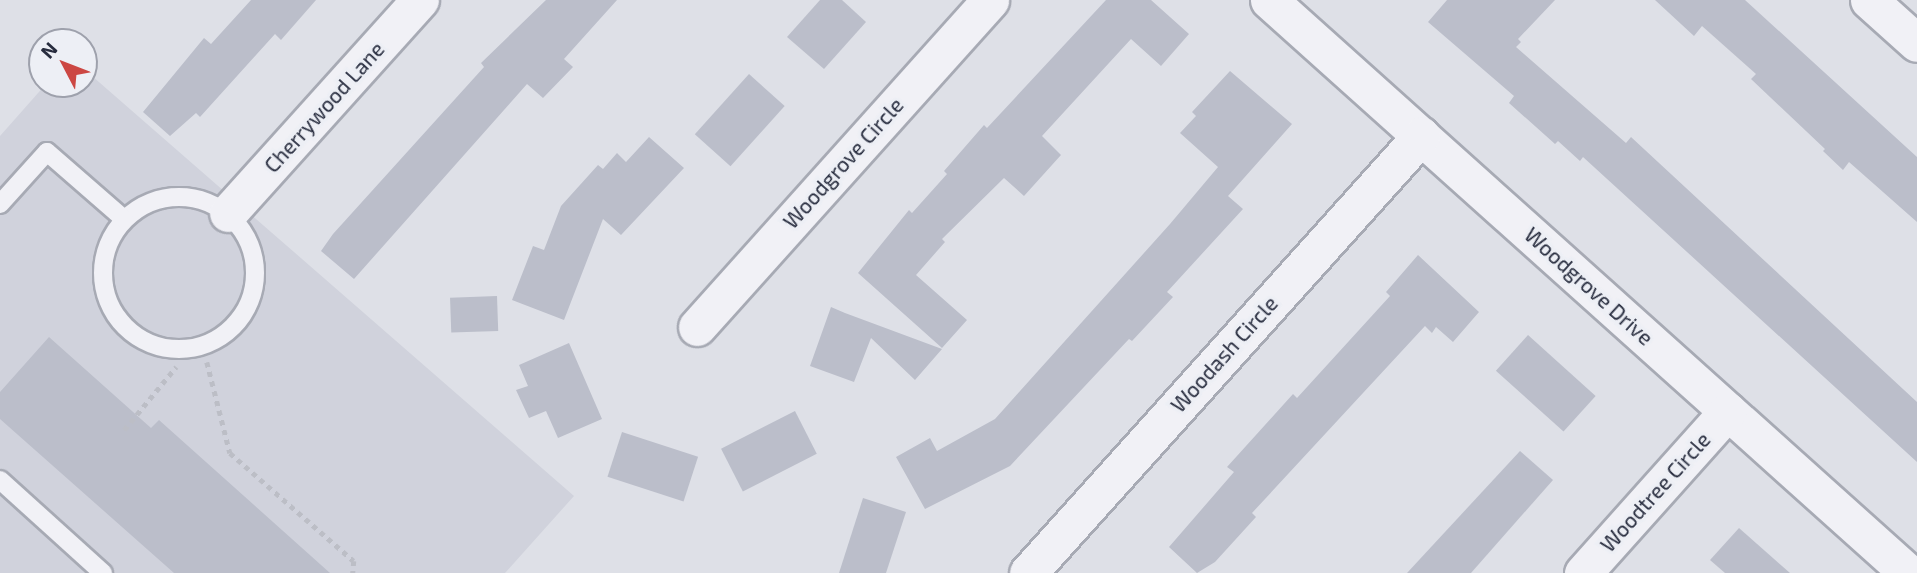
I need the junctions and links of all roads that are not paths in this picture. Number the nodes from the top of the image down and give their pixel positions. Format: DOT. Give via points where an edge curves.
graph roads {
  1 [pos="420,0"];
  2 [pos="990,0"];
  3 [pos="1269,0"];
  4 [pos="1869,0"];
  5 [pos="1917,43"];
  6 [pos="1421,136"];
  7 [pos="0,204"];
  8 [pos="228,213"];
  9 [pos="124,219"];
  10 [pos="697,327"];
  11 [pos="1728,411"];
  12 [pos="0,480"];
  13 [pos="103,573"];
  14 [pos="1028,573"];
  15 [pos="1583,573"];
  16 [pos="1909,573"];
  1 -- 8 [label="street, Cherrywood Lane"];
  2 -- 10 [label="street, Woodgrove Circle"];
  3 -- 6 [label="street, Woodgrove Drive"];
  4 -- 5 [label="street"];
  6 -- 11 [label="street, Woodgrove Drive"];
  6 -- 14 [label="street, Woodash Circle"];
  7 -- 9 [label="lane" via="47,152"];
  8 -- 9 [label="lane" via="188,196 165,197"];
  8 -- 9 [label="lane" via="247,236 255,261 254,287 246,311 229,331 206,345 181,350 155,346 132,334 109,303 102,265 109,240"];
  11 -- 15 [label="street, Woodtree Circle"];
  11 -- 16 [label="street, Woodgrove Drive"];
  12 -- 13 [label="lane"];
}
